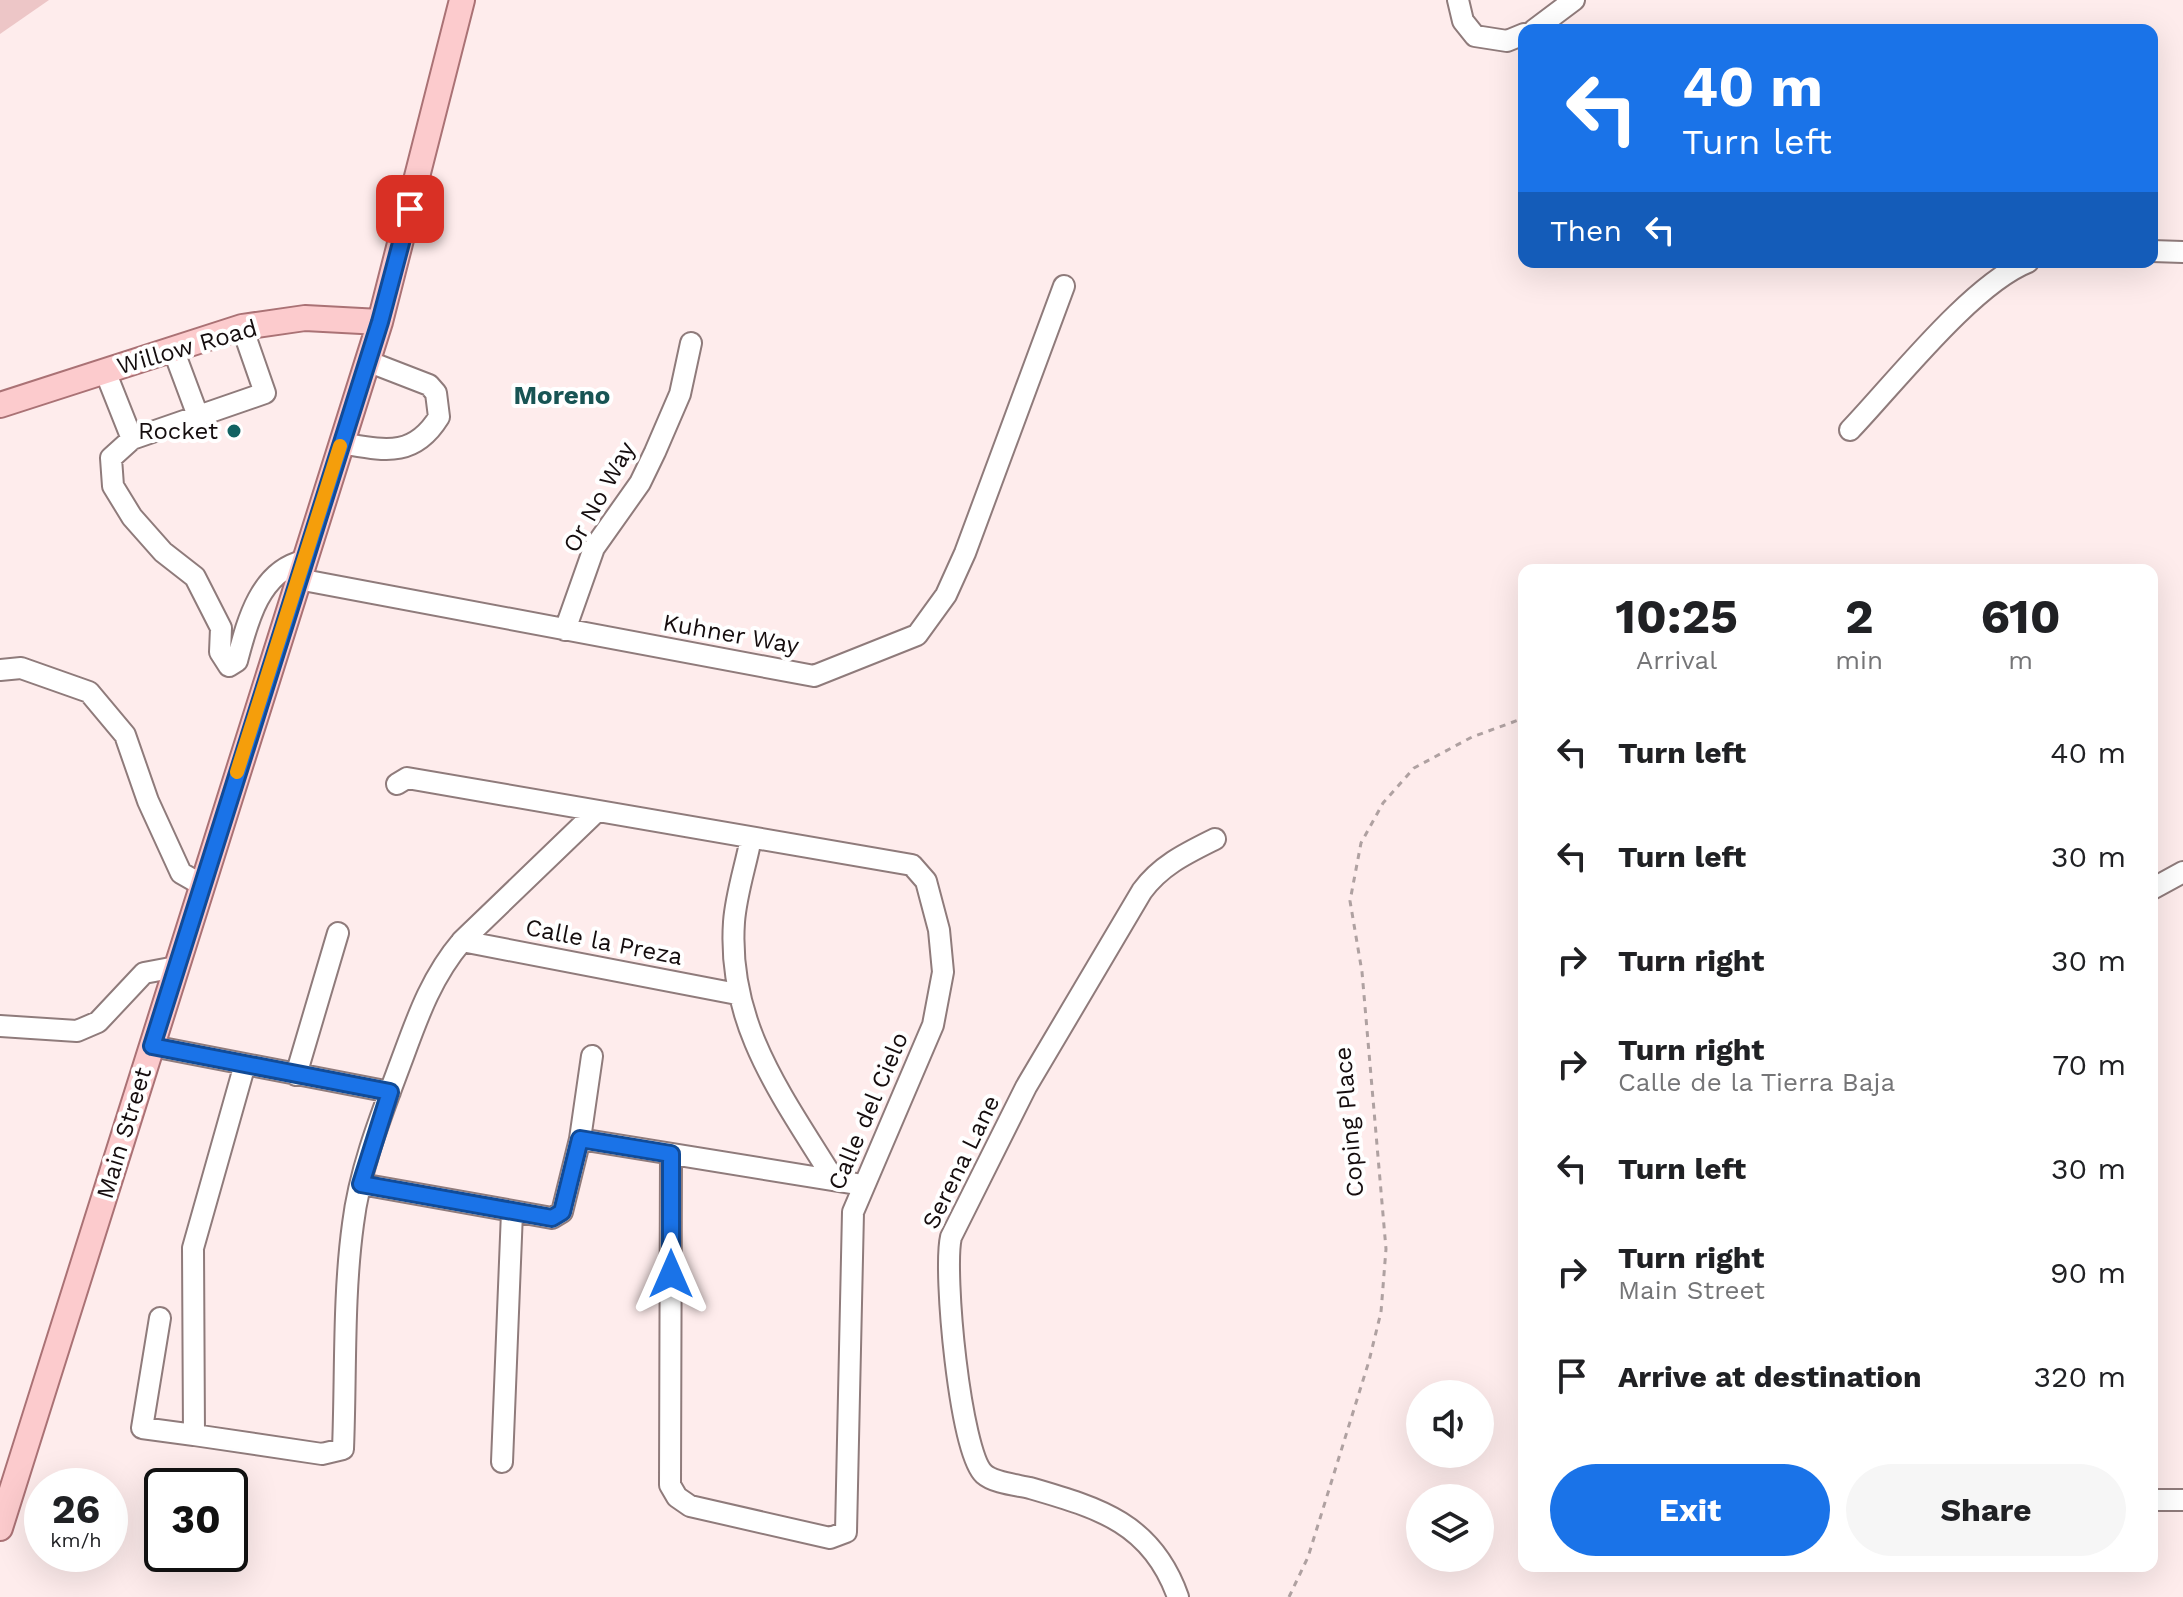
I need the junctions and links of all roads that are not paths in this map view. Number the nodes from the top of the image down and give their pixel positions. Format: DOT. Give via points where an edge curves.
graph roads {
  1 [pos="462,0"];
  2 [pos="1458,0"];
  3 [pos="1574,0"];
  4 [pos="1559,8"];
  5 [pos="1541,24"];
  6 [pos="1518,36"];
  7 [pos="2158,251"];
  8 [pos="2183,252"];
  9 [pos="2012,268"];
  10 [pos="1064,286"];
  11 [pos="380,322"];
  12 [pos="242,327"];
  13 [pos="691,343"];
  14 [pos="173,349"];
  15 [pos="367,361"];
  16 [pos="105,371"];
  17 [pos="0,405"];
  18 [pos="198,416"];
  19 [pos="1850,430"];
  20 [pos="132,439"];
  21 [pos="341,443"];
  22 [pos="300,570"];
  23 [pos="565,630"];
  24 [pos="0,670"];
  25 [pos="397,784"];
  26 [pos="597,811"];
  27 [pos="751,838"];
  28 [pos="1215,839"];
  29 [pos="2183,872"];
  30 [pos="202,885"];
  31 [pos="2158,886"];
  32 [pos="338,933"];
  33 [pos="462,941"];
  34 [pos="176,967"];
  35 [pos="737,994"];
  36 [pos="0,1026"];
  37 [pos="152,1046"];
  38 [pos="592,1056"];
  39 [pos="245,1064"];
  40 [pos="296,1075"];
  41 [pos="390,1092"];
  42 [pos="580,1139"];
  43 [pos="671,1154"];
  44 [pos="834,1180"];
  45 [pos="361,1184"];
  46 [pos="863,1185"];
  47 [pos="512,1212"];
  48 [pos="160,1318"];
  49 [pos="194,1435"];
  50 [pos="502,1462"];
  51 [pos="2158,1500"];
  52 [pos="2183,1500"];
  53 [pos="0,1528"];
  54 [pos="1178,1597"];
  1 -- 11 [label="main road, Main Street"];
  2 -- 6 [label="street" via="1463,21 1475,36 1507,41"];
  3 -- 4 [label="street"];
  4 -- 5 [label="street"];
  7 -- 8 [label="street"];
  9 -- 19 [label="street" via="1983,289"];
  10 -- 23 [label="street, Kuhner Way" via="965,553 946,595 917,635 814,676"];
  11 -- 12 [label="main road, Willow Road" via="305,318"];
  11 -- 15 [label="main road, Main Street"];
  12 -- 14 [label="main road, Willow Road"];
  12 -- 18 [label="street" via="265,393"];
  13 -- 23 [label="street, Or No Way" via="680,394 655,452 594,548"];
  14 -- 16 [label="main road, Willow Road"];
  14 -- 18 [label="street"];
  15 -- 21 [label="main road, Main Street"];
  15 -- 21 [label="street" via="429,385 436,393 439,417 431,431 394,451"];
  16 -- 17 [label="main road, Willow Road"];
  16 -- 20 [label="street"];
  18 -- 20 [label="street"];
  20 -- 22 [label="street" via="111,458 113,486 163,552 195,577 221,628 220,652 229,666 237,661 260,596 287,565"];
  21 -- 22 [label="main road, Main Street"];
  22 -- 23 [label="street, Kuhner Way"];
  22 -- 30 [label="main road, Main Street"];
  24 -- 30 [label="street" via="21,668 89,692 125,735 181,873"];
  25 -- 26 [label="street, Calle del Cielo" via="407,778"];
  26 -- 27 [label="street, Calle del Cielo"];
  26 -- 33 [label="street"];
  27 -- 35 [label="street" via="734,922"];
  27 -- 46 [label="street, Calle del Cielo" via="912,865 926,881 943,972 933,1025"];
  28 -- 54 [label="street, Serena Lane" via="1177,858 1142,891 1026,1087 951,1237 947,1255 954,1351 974,1462 987,1476 1127,1523 1168,1569"];
  29 -- 31 [label="street"];
  30 -- 34 [label="main road, Main Street"];
  32 -- 40 [label="street"];
  33 -- 35 [label="street, Calle la Preza"];
  33 -- 41 [label="street" via="427,992"];
  34 -- 36 [label="street" via="144,973 98,1022 77,1031"];
  34 -- 37 [label="main road, Main Street"];
  35 -- 44 [label="street" via="759,1056"];
  37 -- 39 [label="street"];
  37 -- 53 [label="main road, Main Street"];
  38 -- 42 [label="street"];
  39 -- 40 [label="street"];
  39 -- 49 [label="street" via="193,1248"];
  40 -- 41 [label="street"];
  41 -- 45 [label="street"];
  42 -- 43 [label="street"];
  42 -- 47 [label="street" via="562,1212 552,1218"];
  43 -- 44 [label="street"];
  43 -- 46 [label="street, Calle del Cielo" via="670,1485 690,1506 830,1538 846,1532 853,1212"];
  44 -- 46 [label="street"];
  45 -- 47 [label="street"];
  45 -- 49 [label="street" via="353,1224 343,1449 322,1454"];
  47 -- 50 [label="street"];
  48 -- 49 [label="street" via="142,1428"];
  51 -- 52 [label="street"];
}
